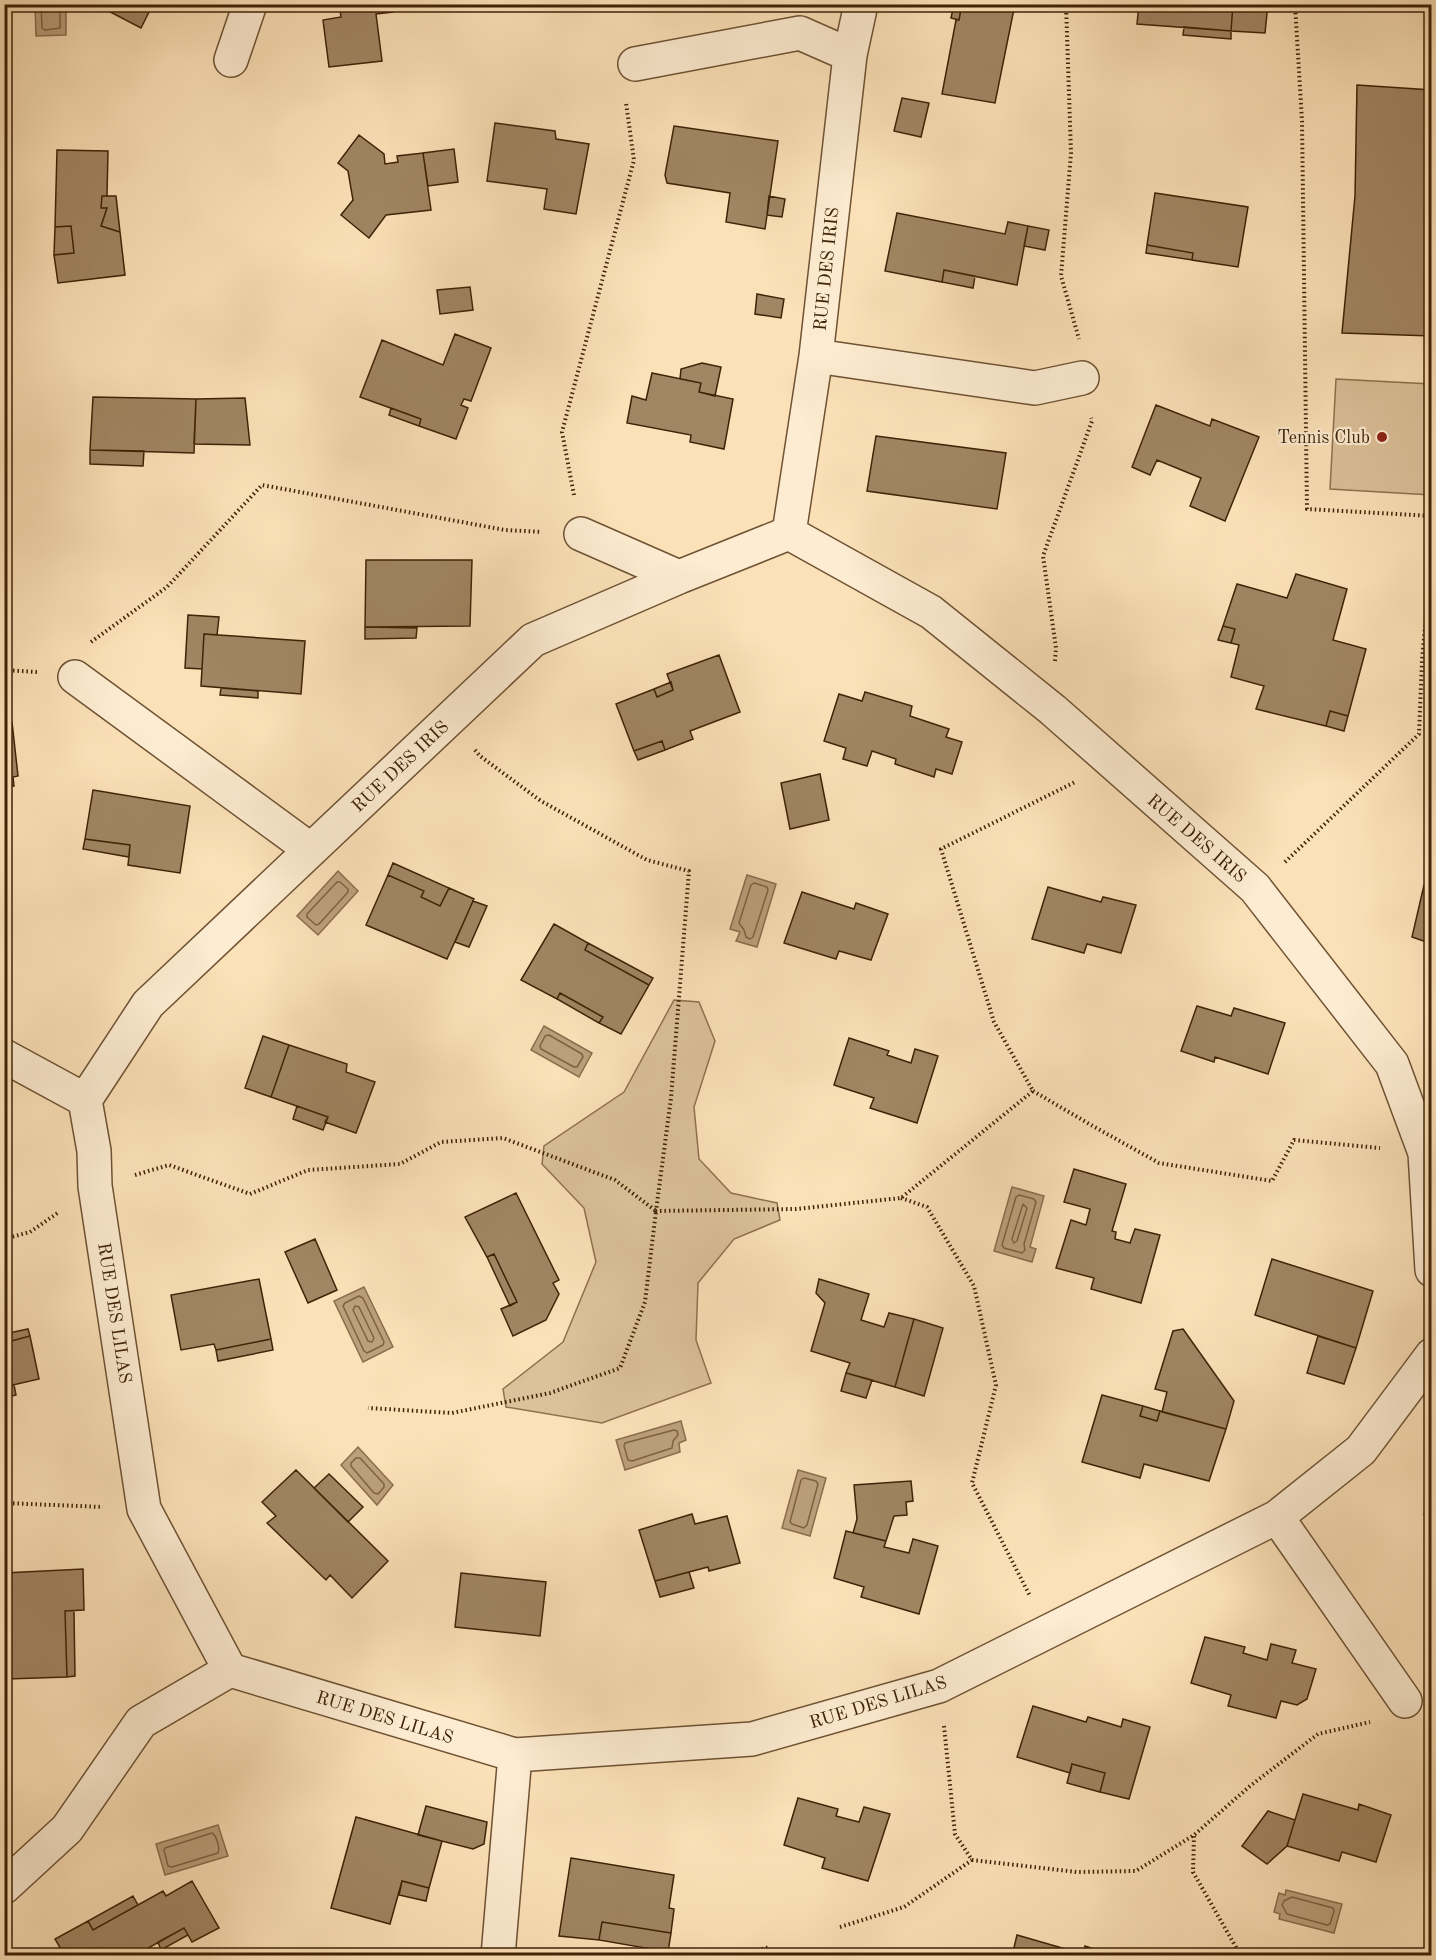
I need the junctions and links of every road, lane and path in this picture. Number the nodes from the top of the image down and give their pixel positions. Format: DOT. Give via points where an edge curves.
graph roads {
  1 [pos="250,4"];
  2 [pos="861,4"];
  3 [pos="1295,4"];
  4 [pos="850,55"];
  5 [pos="231,60"];
  6 [pos="635,64"];
  7 [pos="816,356"];
  8 [pos="1082,378"];
  9 [pos="1431,516"];
  10 [pos="789,533"];
  11 [pos="581,534"];
  12 [pos="1431,551"];
  13 [pos="679,577"];
  14 [pos="4,670"];
  15 [pos="21,670"];
  16 [pos="75,677"];
  17 [pos="449,719"];
  18 [pos="1112,764"];
  19 [pos="311,850"];
  20 [pos="1255,888"];
  21 [pos="4,1056"];
  22 [pos="1033,1091"];
  23 [pos="85,1100"];
  24 [pos="1425,1153"];
  25 [pos="95,1186"];
  26 [pos="901,1198"];
  27 [pos="656,1211"];
  28 [pos="4,1239"];
  29 [pos="1431,1270"];
  30 [pos="1431,1355"];
  31 [pos="368,1408"];
  32 [pos="4,1503"];
  33 [pos="144,1509"];
  34 [pos="1276,1517"];
  35 [pos="1048,1632"];
  36 [pos="230,1670"];
  37 [pos="939,1686"];
  38 [pos="1405,1701"];
  39 [pos="515,1755"];
  40 [pos="1194,1835"];
  41 [pos="972,1860"];
  42 [pos="4,1887"];
  43 [pos="840,1927"];
  44 [pos="770,1947"];
  45 [pos="732,1955"];
  46 [pos="498,1956"];
  47 [pos="1241,1956"];
  1 -- 5 [label="street"];
  2 -- 4 [label="street, RUE DES IRIS"];
  3 -- 9 [label="path" via="1302,121 1306,508"];
  4 -- 6 [label="street" via="800,33"];
  4 -- 7 [label="street, RUE DES IRIS"];
  6 -- 11 [label="path" via="625,98 634,160 562,432"];
  7 -- 8 [label="street" via="1035,388"];
  7 -- 10 [label="street, RUE DES IRIS"];
  10 -- 13 [label="street, RUE DES IRIS"];
  10 -- 18 [label="street, RUE DES IRIS" via="931,612 1053,710"];
  11 -- 13 [label="street"];
  11 -- 16 [label="path" via="506,530 262,485 167,587 74,654"];
  12 -- 20 [label="path" via="1419,734"];
  13 -- 17 [label="street, RUE DES IRIS" via="533,640"];
  14 -- 15 [label="path"];
  16 -- 19 [label="street"];
  17 -- 19 [label="street, RUE DES IRIS"];
  17 -- 27 [label="path" via="480,756 541,801 646,860 689,871 671,1098"];
  18 -- 20 [label="street, RUE DES IRIS"];
  18 -- 22 [label="path" via="941,849 994,1022"];
  19 -- 23 [label="street, RUE DES IRIS" via="148,1004"];
  20 -- 24 [label="street, RUE DES IRIS" via="1392,1064"];
  21 -- 23 [label="street"];
  22 -- 24 [label="path" via="1160,1162 1250,1177 1272,1180 1294,1140"];
  22 -- 26 [label="path"];
  23 -- 25 [label="street, RUE DES LILAS" via="94,1150"];
  24 -- 29 [label="street, RUE DES IRIS"];
  25 -- 27 [label="path" via="169,1165 250,1194 308,1170 400,1164 441,1142 503,1138 615,1180"];
  25 -- 28 [label="path" via="30,1232"];
  25 -- 33 [label="street, RUE DES LILAS"];
  26 -- 27 [label="path" via="796,1209"];
  26 -- 35 [label="path" via="927,1207 974,1286 996,1385 972,1484"];
  27 -- 31 [label="path" via="645,1302 620,1368 550,1393 452,1413"];
  30 -- 34 [label="street, RUE DES LILAS" via="1361,1450"];
  32 -- 33 [label="path"];
  33 -- 36 [label="street, RUE DES LILAS"];
  34 -- 35 [label="street, RUE DES LILAS"];
  34 -- 38 [label="street"];
  35 -- 37 [label="street, RUE DES LILAS"];
  36 -- 39 [label="street, RUE DES LILAS"];
  36 -- 42 [label="street" via="141,1722 67,1829"];
  37 -- 39 [label="street, RUE DES LILAS" via="752,1739"];
  37 -- 41 [label="path" via="956,1834"];
  38 -- 40 [label="path" via="1391,1717 1318,1734"];
  39 -- 46 [label="street"];
  40 -- 41 [label="path" via="1136,1871 1077,1872"];
  40 -- 47 [label="path" via="1193,1872"];
  41 -- 43 [label="path" via="904,1907"];
  44 -- 45 [label="path"];
}
